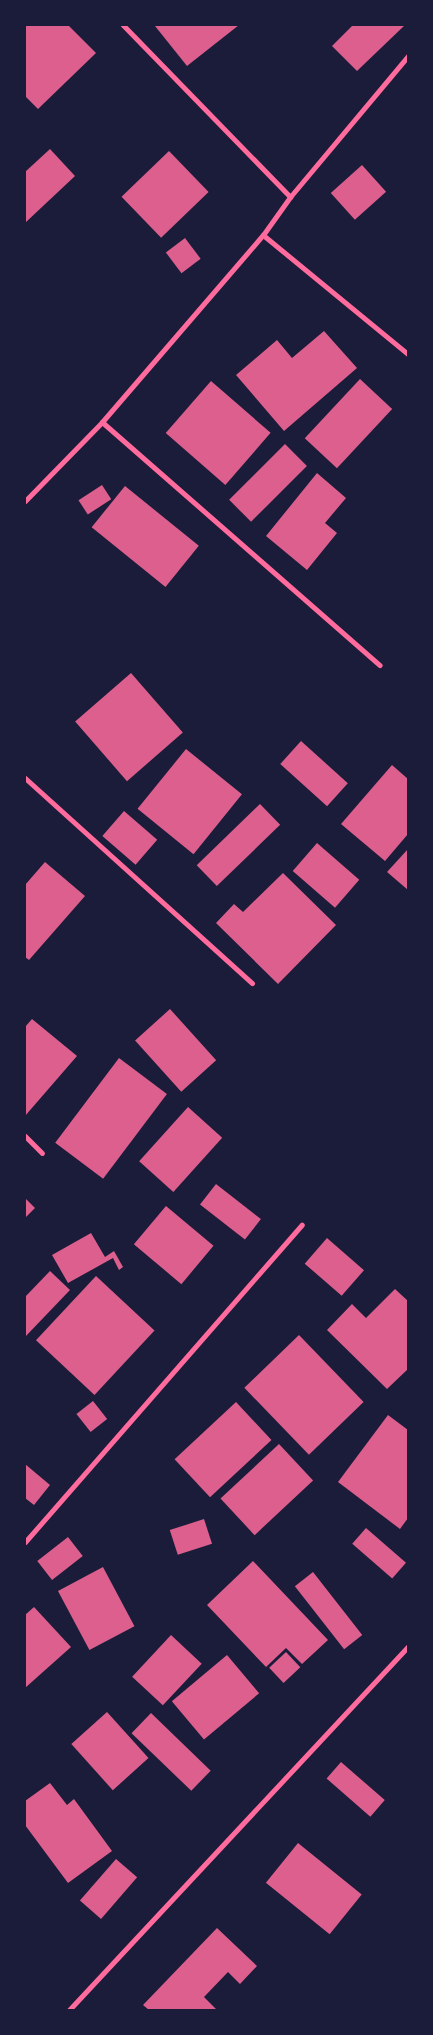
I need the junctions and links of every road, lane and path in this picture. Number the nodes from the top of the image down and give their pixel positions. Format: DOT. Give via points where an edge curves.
graph roads {
  1 [pos="123,25"];
  2 [pos="408,56"];
  3 [pos="290,197"];
  4 [pos="264,235"];
  5 [pos="408,354"];
  6 [pos="102,422"];
  7 [pos="25,502"];
  8 [pos="380,665"];
  9 [pos="25,778"];
  10 [pos="252,983"];
  11 [pos="25,1136"];
  12 [pos="42,1152"];
  13 [pos="302,1225"];
  14 [pos="25,1542"];
  15 [pos="408,1646"];
  16 [pos="69,2010"];
  1 -- 3 [label="street"];
  2 -- 3 [label="street"];
  3 -- 4 [label="street"];
  4 -- 5 [label="street"];
  4 -- 6 [label="street"];
  6 -- 7 [label="street"];
  6 -- 8 [label="street"];
  9 -- 10 [label="street"];
  11 -- 12 [label="street"];
  13 -- 14 [label="street"];
  15 -- 16 [label="street"];
}
